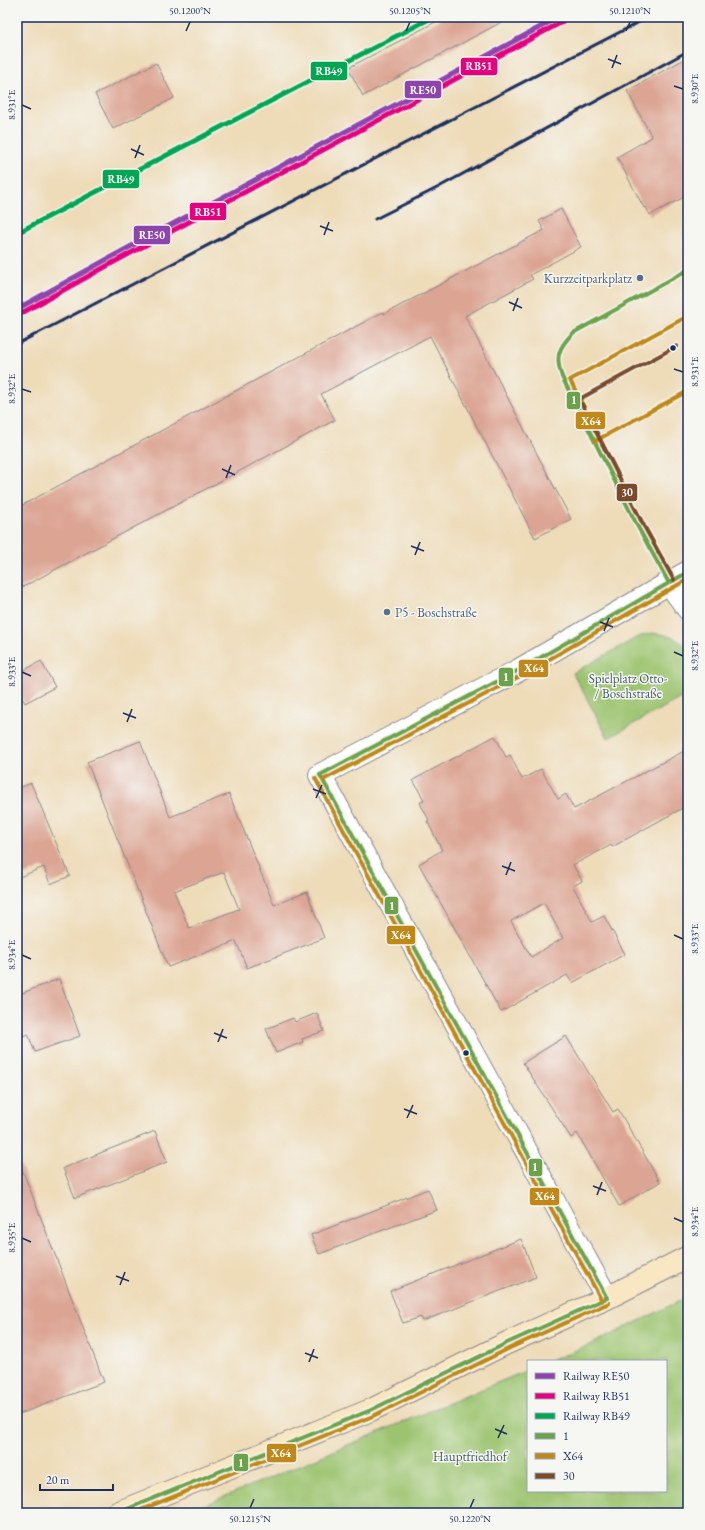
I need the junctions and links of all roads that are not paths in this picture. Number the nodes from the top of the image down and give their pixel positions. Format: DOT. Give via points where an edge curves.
graph roads {
  1 [pos="688,572"];
  2 [pos="669,582"];
  3 [pos="688,609"];
  4 [pos="688,1257"];
  5 [pos="607,1298"];
  6 [pos="117,1513"];
  1 -- 2 [label="street"];
  2 -- 3 [label="street"];
  2 -- 5 [label="street" via="519,670 320,775"];
  4 -- 5 [label="street"];
  5 -- 6 [label="street" via="507,1343 372,1410"];
}
